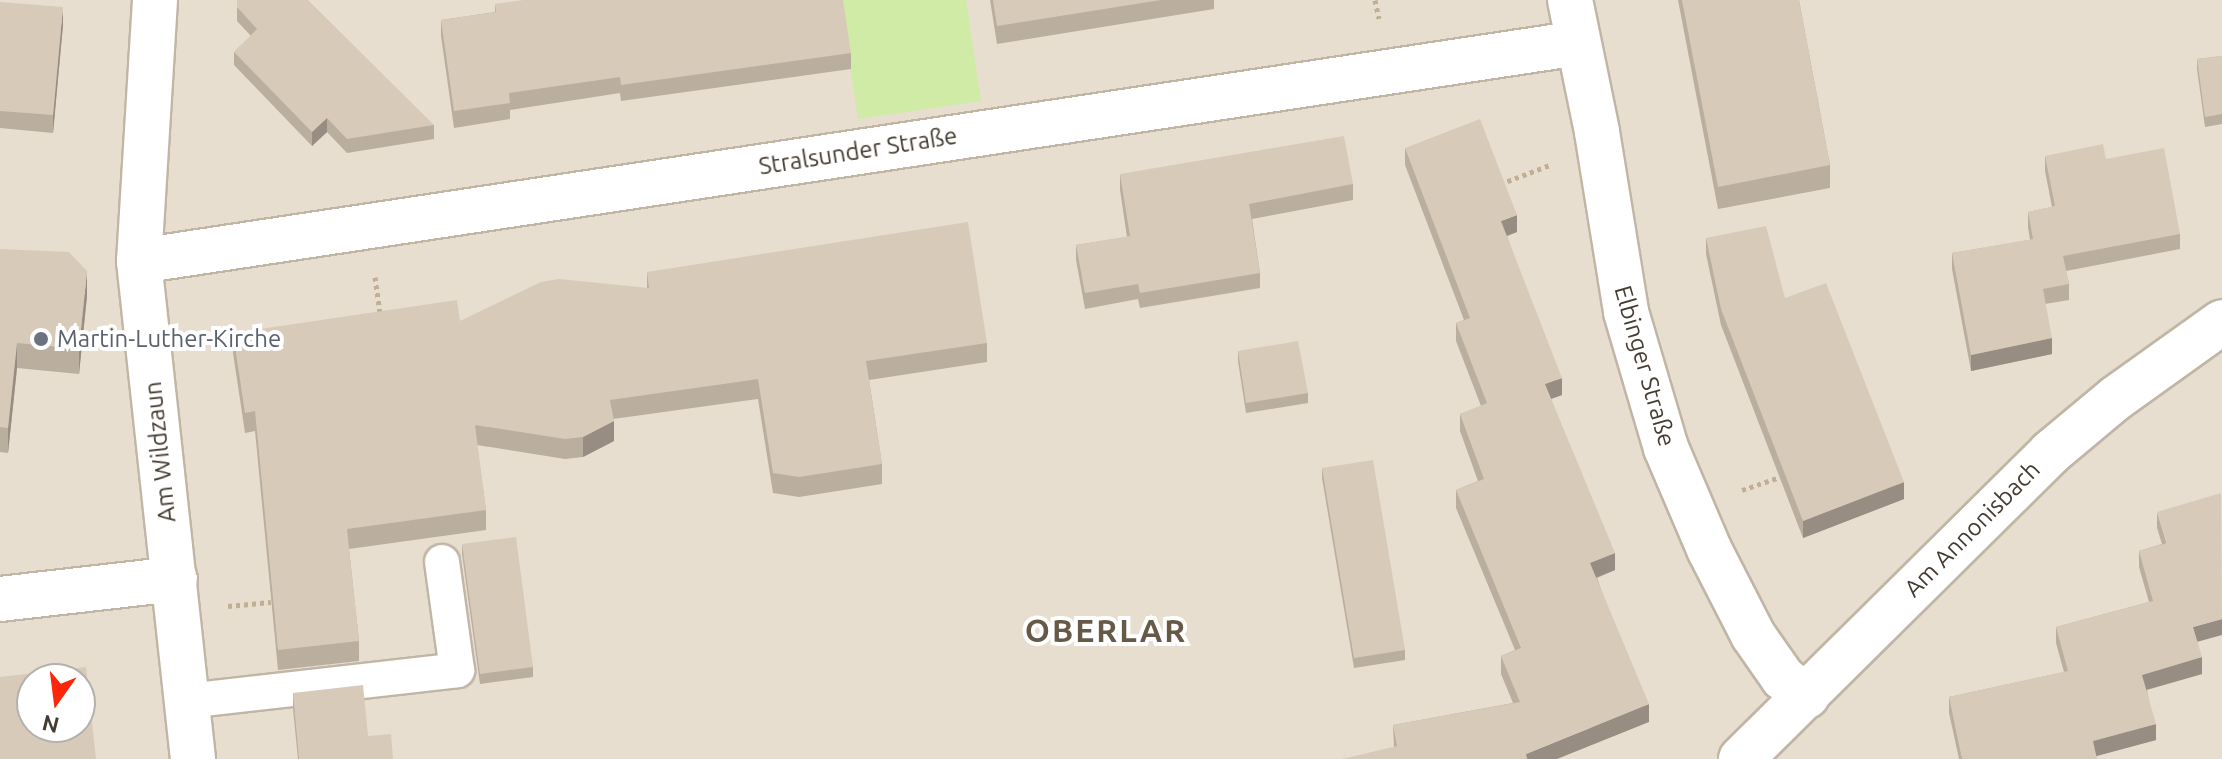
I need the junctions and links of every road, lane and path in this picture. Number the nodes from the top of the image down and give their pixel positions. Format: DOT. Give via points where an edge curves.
graph roads {
  1 [pos="155,0"];
  2 [pos="1570,0"];
  3 [pos="1578,43"];
  4 [pos="139,261"];
  5 [pos="2222,322"];
  6 [pos="442,562"];
  7 [pos="175,579"];
  8 [pos="0,599"];
  9 [pos="1807,696"];
  10 [pos="187,701"];
  11 [pos="193,759"];
  12 [pos="1741,759"];
  1 -- 4 [label="street, Am Wildzaun"];
  2 -- 3 [label="street, Elbinger Straße"];
  3 -- 4 [label="street, Stralsunder Straße"];
  3 -- 9 [label="street, Elbinger Straße" via="1626,312 1666,448 1753,635 1783,678"];
  4 -- 7 [label="street, Am Wildzaun"];
  5 -- 9 [label="street, Am Annonisbach" via="2050,453"];
  6 -- 10 [label="lane" via="457,670"];
  7 -- 8 [label="street"];
  7 -- 10 [label="street, Am Wildzaun"];
  9 -- 12 [label="street, Am Annonisbach"];
  10 -- 11 [label="street, Am Wildzaun"];
}
